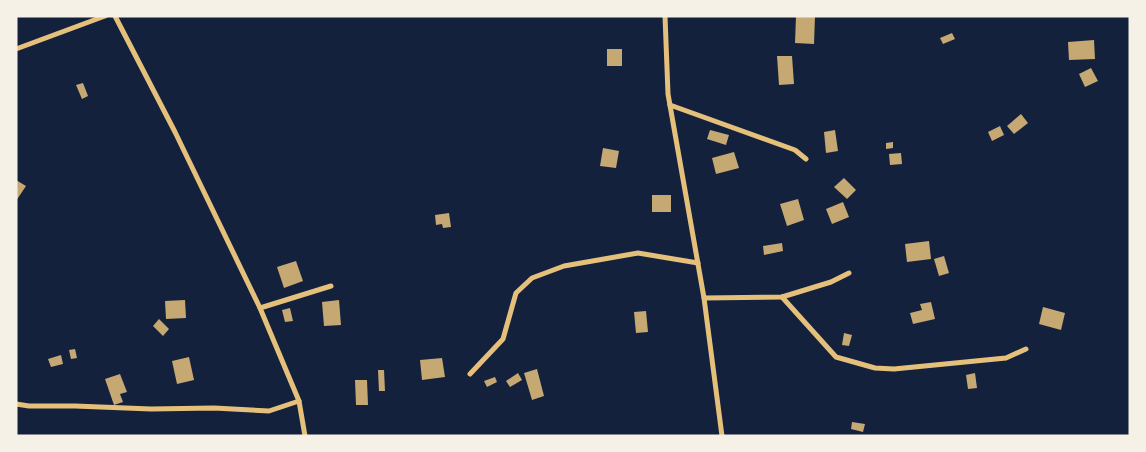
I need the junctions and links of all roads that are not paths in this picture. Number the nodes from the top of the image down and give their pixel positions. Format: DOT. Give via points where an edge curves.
graph roads {
  1 [pos="105,16"];
  2 [pos="115,16"];
  3 [pos="665,16"];
  4 [pos="16,49"];
  5 [pos="670,105"];
  6 [pos="806,159"];
  7 [pos="698,263"];
  8 [pos="849,273"];
  9 [pos="331,286"];
  10 [pos="782,297"];
  11 [pos="704,298"];
  12 [pos="260,308"];
  13 [pos="1026,349"];
  14 [pos="470,374"];
  15 [pos="299,401"];
  16 [pos="16,404"];
  17 [pos="305,436"];
  18 [pos="722,436"];
  1 -- 4 [label="street"];
  2 -- 12 [label="street"];
  3 -- 5 [label="street"];
  5 -- 6 [label="street" via="795,150"];
  5 -- 7 [label="street"];
  7 -- 11 [label="street"];
  7 -- 14 [label="street" via="638,253 564,266 532,278 516,293 503,339"];
  8 -- 10 [label="street"];
  9 -- 12 [label="street"];
  10 -- 11 [label="street"];
  10 -- 13 [label="street" via="836,357 875,368 1006,358"];
  11 -- 18 [label="street"];
  12 -- 15 [label="street"];
  15 -- 16 [label="street" via="269,411"];
  15 -- 17 [label="street"];
}
